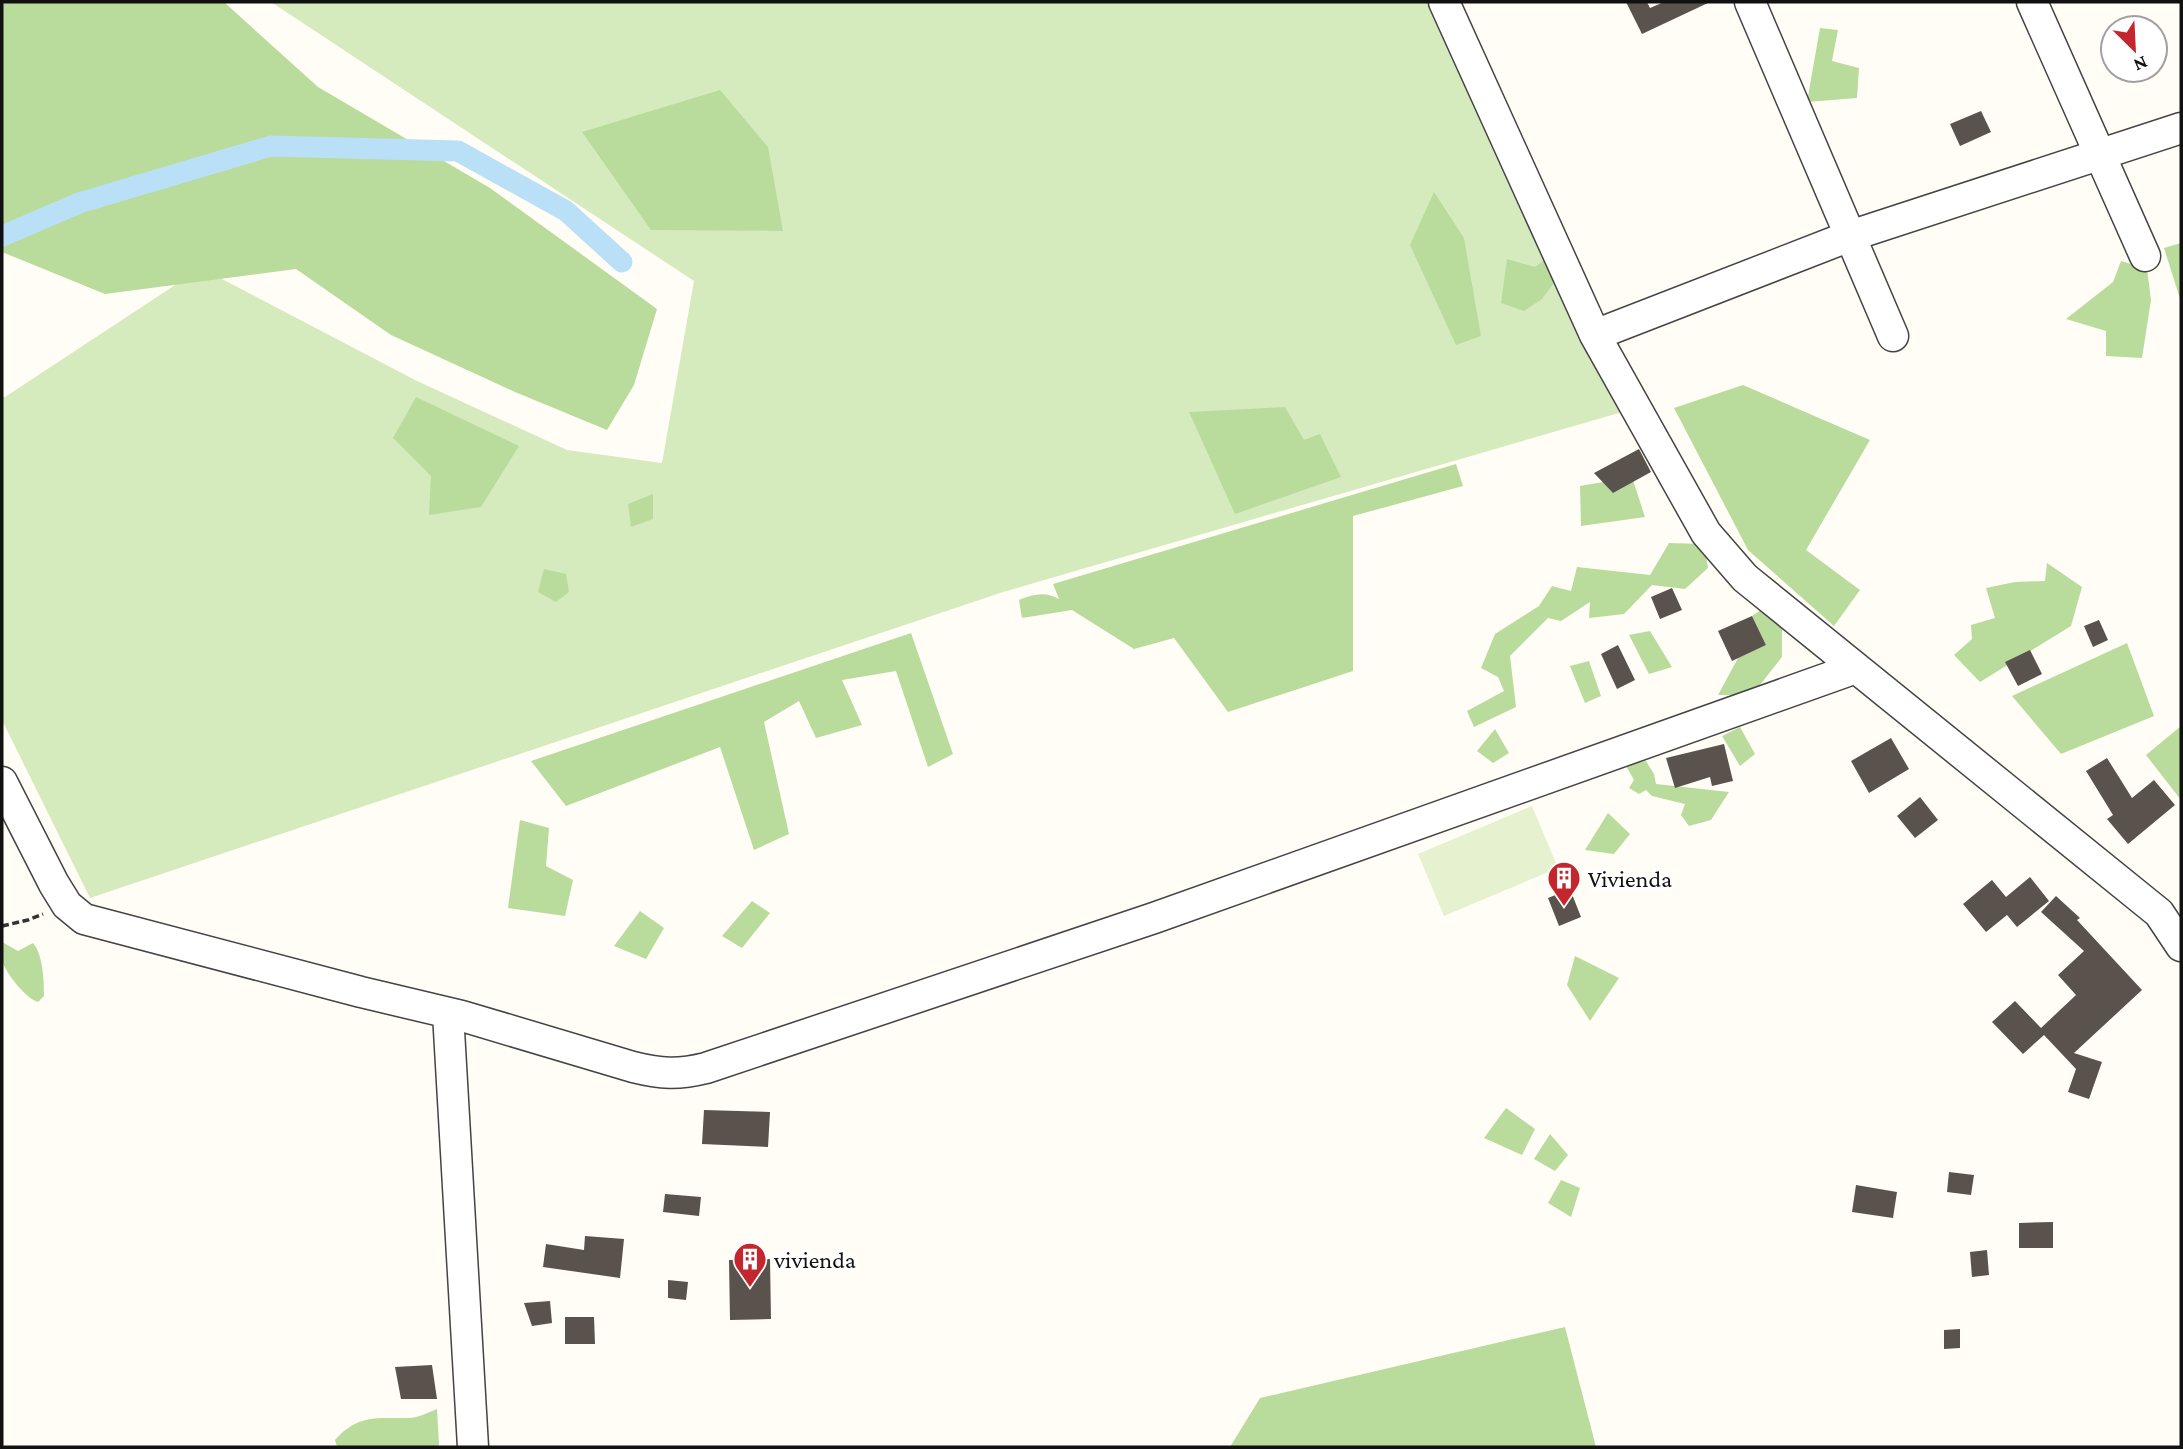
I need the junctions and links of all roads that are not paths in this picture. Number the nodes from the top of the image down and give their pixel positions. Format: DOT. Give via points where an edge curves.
graph roads {
  1 [pos="1444,2"];
  2 [pos="1750,2"];
  3 [pos="2032,2"];
  4 [pos="2181,128"];
  5 [pos="2100,154"];
  6 [pos="1850,236"];
  7 [pos="2145,256"];
  8 [pos="1595,335"];
  9 [pos="1893,337"];
  10 [pos="1856,668"];
  11 [pos="2,782"];
  12 [pos="2170,909"];
  13 [pos="2181,946"];
  14 [pos="448,1013"];
  15 [pos="473,1447"];
  1 -- 8 [label="street"];
  2 -- 6 [label="street"];
  3 -- 5 [label="street"];
  4 -- 5 [label="street"];
  5 -- 6 [label="street"];
  5 -- 7 [label="street"];
  6 -- 8 [label="street"];
  6 -- 9 [label="street"];
  8 -- 10 [label="street" via="1706,533 1745,578"];
  10 -- 12 [label="street"];
  10 -- 14 [label="street" via="1167,914 682,1074 659,1073"];
  11 -- 14 [label="street" via="54,884 67,905 84,919"];
  12 -- 13 [label="street"];
  14 -- 15 [label="street"];
}
